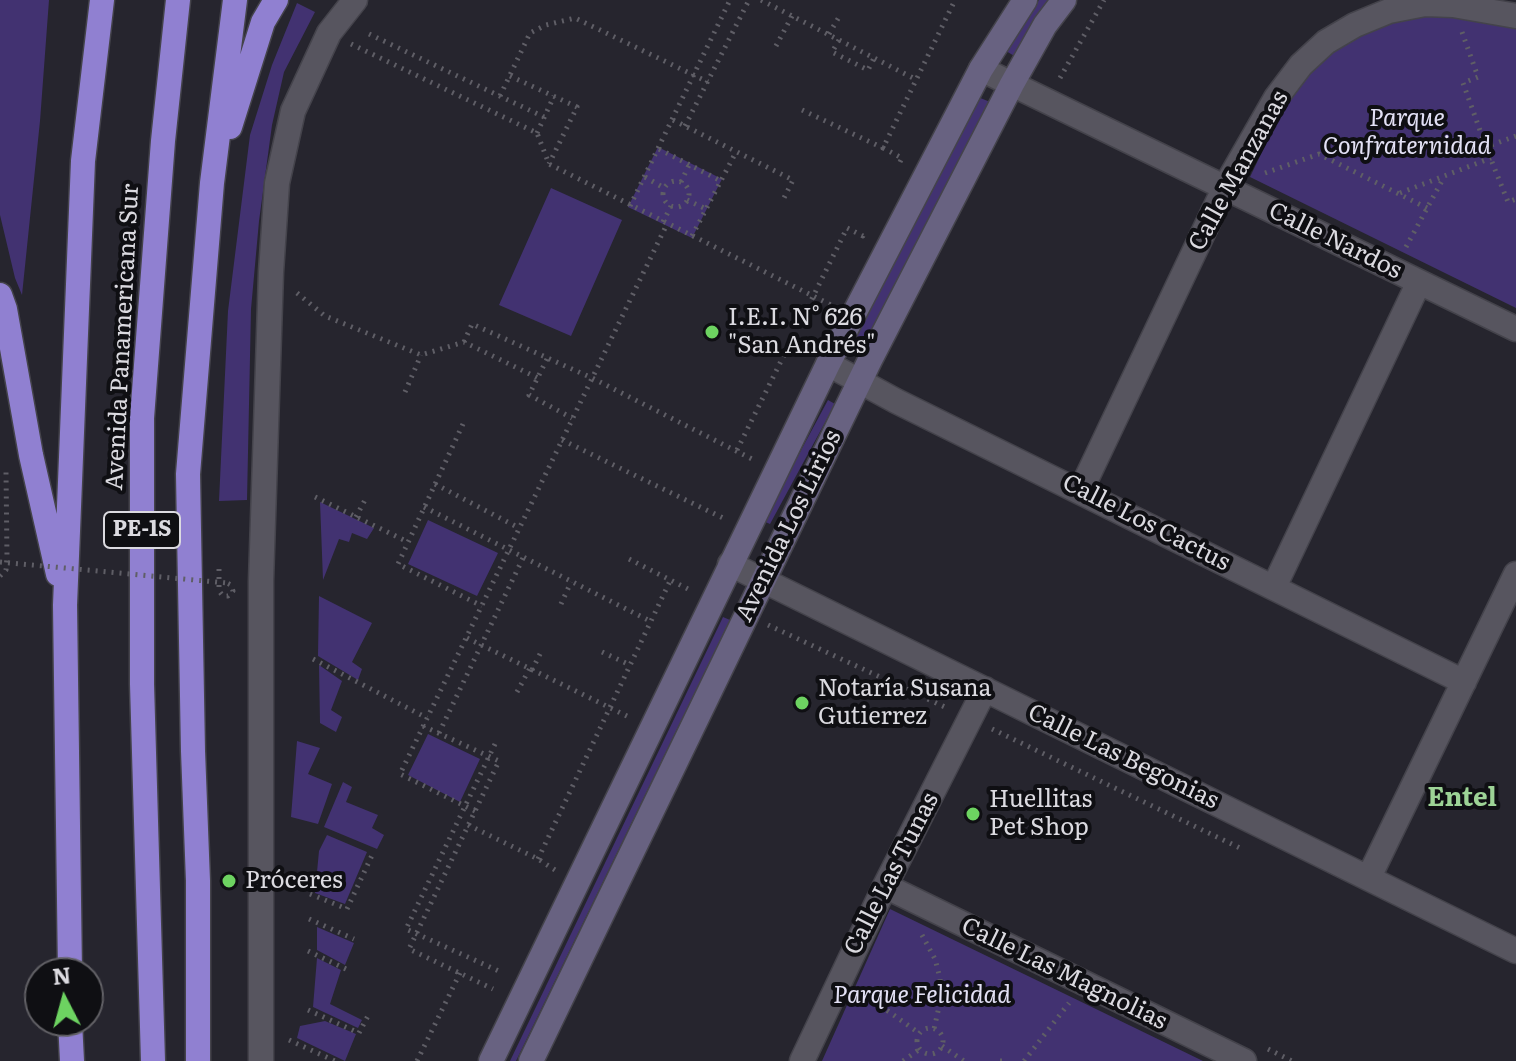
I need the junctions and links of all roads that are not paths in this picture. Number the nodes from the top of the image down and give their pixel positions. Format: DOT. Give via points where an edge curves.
graph roads {
  1 [pos="85,0"];
  2 [pos="102,0"];
  3 [pos="178,0"];
  4 [pos="235,0"];
  5 [pos="276,0"];
  6 [pos="355,0"];
  7 [pos="1025,0"];
  8 [pos="1064,0"];
  9 [pos="1516,16"];
  10 [pos="981,69"];
  11 [pos="1012,84"];
  12 [pos="83,161"];
  13 [pos="212,183"];
  14 [pos="1225,187"];
  15 [pos="1419,282"];
  16 [pos="0,295"];
  17 [pos="1516,329"];
  18 [pos="828,364"];
  19 [pos="860,381"];
  20 [pos="1081,490"];
  21 [pos="730,564"];
  22 [pos="1516,574"];
  23 [pos="762,578"];
  24 [pos="1274,587"];
  25 [pos="65,605"];
  26 [pos="1464,682"];
  27 [pos="985,689"];
  28 [pos="1369,877"];
  29 [pos="885,886"];
  30 [pos="1516,951"];
  31 [pos="70,957"];
  32 [pos="71,1037"];
  33 [pos="72,1061"];
  34 [pos="153,1061"];
  35 [pos="198,1061"];
  36 [pos="261,1061"];
  37 [pos="491,1061"];
  38 [pos="531,1061"];
  39 [pos="802,1061"];
  40 [pos="1244,1061"];
  1 -- 12 [label="highway"];
  2 -- 12 [label="highway, Avenida Panamericana Sur / PE-1S"];
  3 -- 34 [label="highway, Avenida Panamericana Sur / PE-1S" via="142,418 142,684"];
  4 -- 13 [label="highway"];
  5 -- 13 [label="highway" via="263,22"];
  6 -- 36 [label="street" via="329,33 293,111 277,183 261,581"];
  7 -- 10 [label="main road, Avenida Los Lirios"];
  8 -- 11 [label="main road, Avenida Los Lirios"];
  9 -- 14 [label="street, Calle Manzanas" via="1425,4 1389,11 1326,42 1276,98"];
  10 -- 11 [label="street, Calle Nardos"];
  10 -- 18 [label="main road, Avenida Los Lirios"];
  11 -- 14 [label="street, Calle Nardos"];
  11 -- 19 [label="main road, Avenida Los Lirios"];
  12 -- 25 [label="highway, Avenida Panamericana Sur / PE-1S"];
  13 -- 35 [label="highway" via="188,474"];
  14 -- 15 [label="street, Calle Nardos" via="1400,259"];
  14 -- 20 [label="street, Calle Manzanas"];
  15 -- 17 [label="street, Calle Nardos"];
  15 -- 24 [label="street"];
  16 -- 25 [label="highway"];
  18 -- 19 [label="street, Calle Los Cactus"];
  18 -- 21 [label="main road, Avenida Los Lirios"];
  19 -- 20 [label="street, Calle Los Cactus"];
  19 -- 23 [label="main road, Avenida Los Lirios"];
  20 -- 24 [label="street, Calle Los Cactus"];
  21 -- 23 [label="street, Calle Las Begonias"];
  21 -- 37 [label="main road, Avenida Los Lirios"];
  22 -- 26 [label="street"];
  23 -- 27 [label="street, Calle Las Begonias"];
  23 -- 38 [label="main road, Avenida Los Lirios"];
  24 -- 26 [label="street, Calle Los Cactus"];
  25 -- 31 [label="highway, Avenida Panamericana Sur / PE-1S"];
  26 -- 28 [label="street"];
  27 -- 28 [label="street, Calle Las Begonias"];
  27 -- 29 [label="street, Calle Las Tunas"];
  28 -- 30 [label="street, Calle Las Begonias"];
  29 -- 39 [label="street, Calle Las Tunas"];
  29 -- 40 [label="street, Calle Las Magnolias"];
  32 -- 33 [label="highway"];
}
